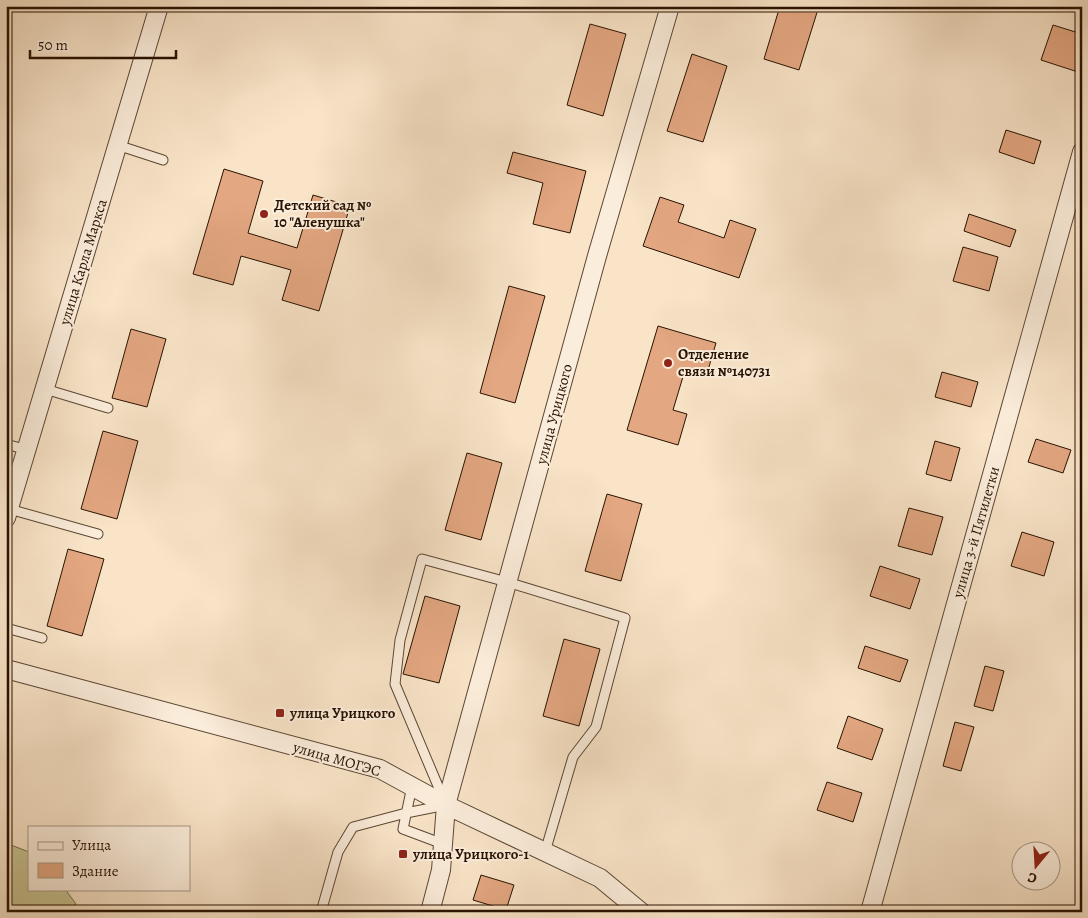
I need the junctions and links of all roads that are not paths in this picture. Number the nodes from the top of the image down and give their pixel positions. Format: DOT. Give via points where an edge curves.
graph roads {
  1 [pos="159,6"];
  2 [pos="670,6"];
  3 [pos="117,145"];
  4 [pos="1082,152"];
  5 [pos="163,160"];
  6 [pos="45,389"];
  7 [pos="108,408"];
  8 [pos="6,444"];
  9 [pos="27,450"];
  10 [pos="8,514"];
  11 [pos="98,534"];
  12 [pos="507,582"];
  13 [pos="6,628"];
  14 [pos="42,638"];
  15 [pos="6,669"];
  16 [pos="412,786"];
  17 [pos="446,805"];
  18 [pos="406,813"];
  19 [pos="443,844"];
  20 [pos="545,852"];
  21 [pos="321,912"];
  22 [pos="430,912"];
  23 [pos="641,912"];
  24 [pos="870,912"];
  1 -- 3 [label="street, улица Карла Маркса"];
  2 -- 12 [label="street, улица Урицкого"];
  3 -- 5 [label="lane"];
  3 -- 6 [label="street, улица Карла Маркса"];
  4 -- 24 [label="street, улица 3-й Пятилетки"];
  6 -- 7 [label="lane"];
  6 -- 9 [label="street, улица Карла Маркса"];
  8 -- 9 [label="lane"];
  9 -- 10 [label="street, улица Карла Маркса"];
  10 -- 11 [label="lane"];
  12 -- 17 [label="street, улица Урицкого"];
  12 -- 17 [label="lane" via="422,559 400,640 395,684"];
  12 -- 20 [label="lane" via="625,618 596,727 573,756"];
  13 -- 14 [label="lane"];
  15 -- 16 [label="street, улица МОГЭС" via="380,769"];
  16 -- 17 [label="street, улица МОГЭС"];
  16 -- 18 [label="lane"];
  17 -- 18 [label="lane"];
  17 -- 19 [label="street, улица Урицкого"];
  17 -- 20 [label="street, улица МОГЭС"];
  18 -- 19 [label="lane" via="403,830"];
  18 -- 21 [label="lane" via="353,827 338,852"];
  19 -- 22 [label="street, улица Урицкого" via="441,870"];
  20 -- 23 [label="street, улица МОГЭС" via="600,878"];
}
